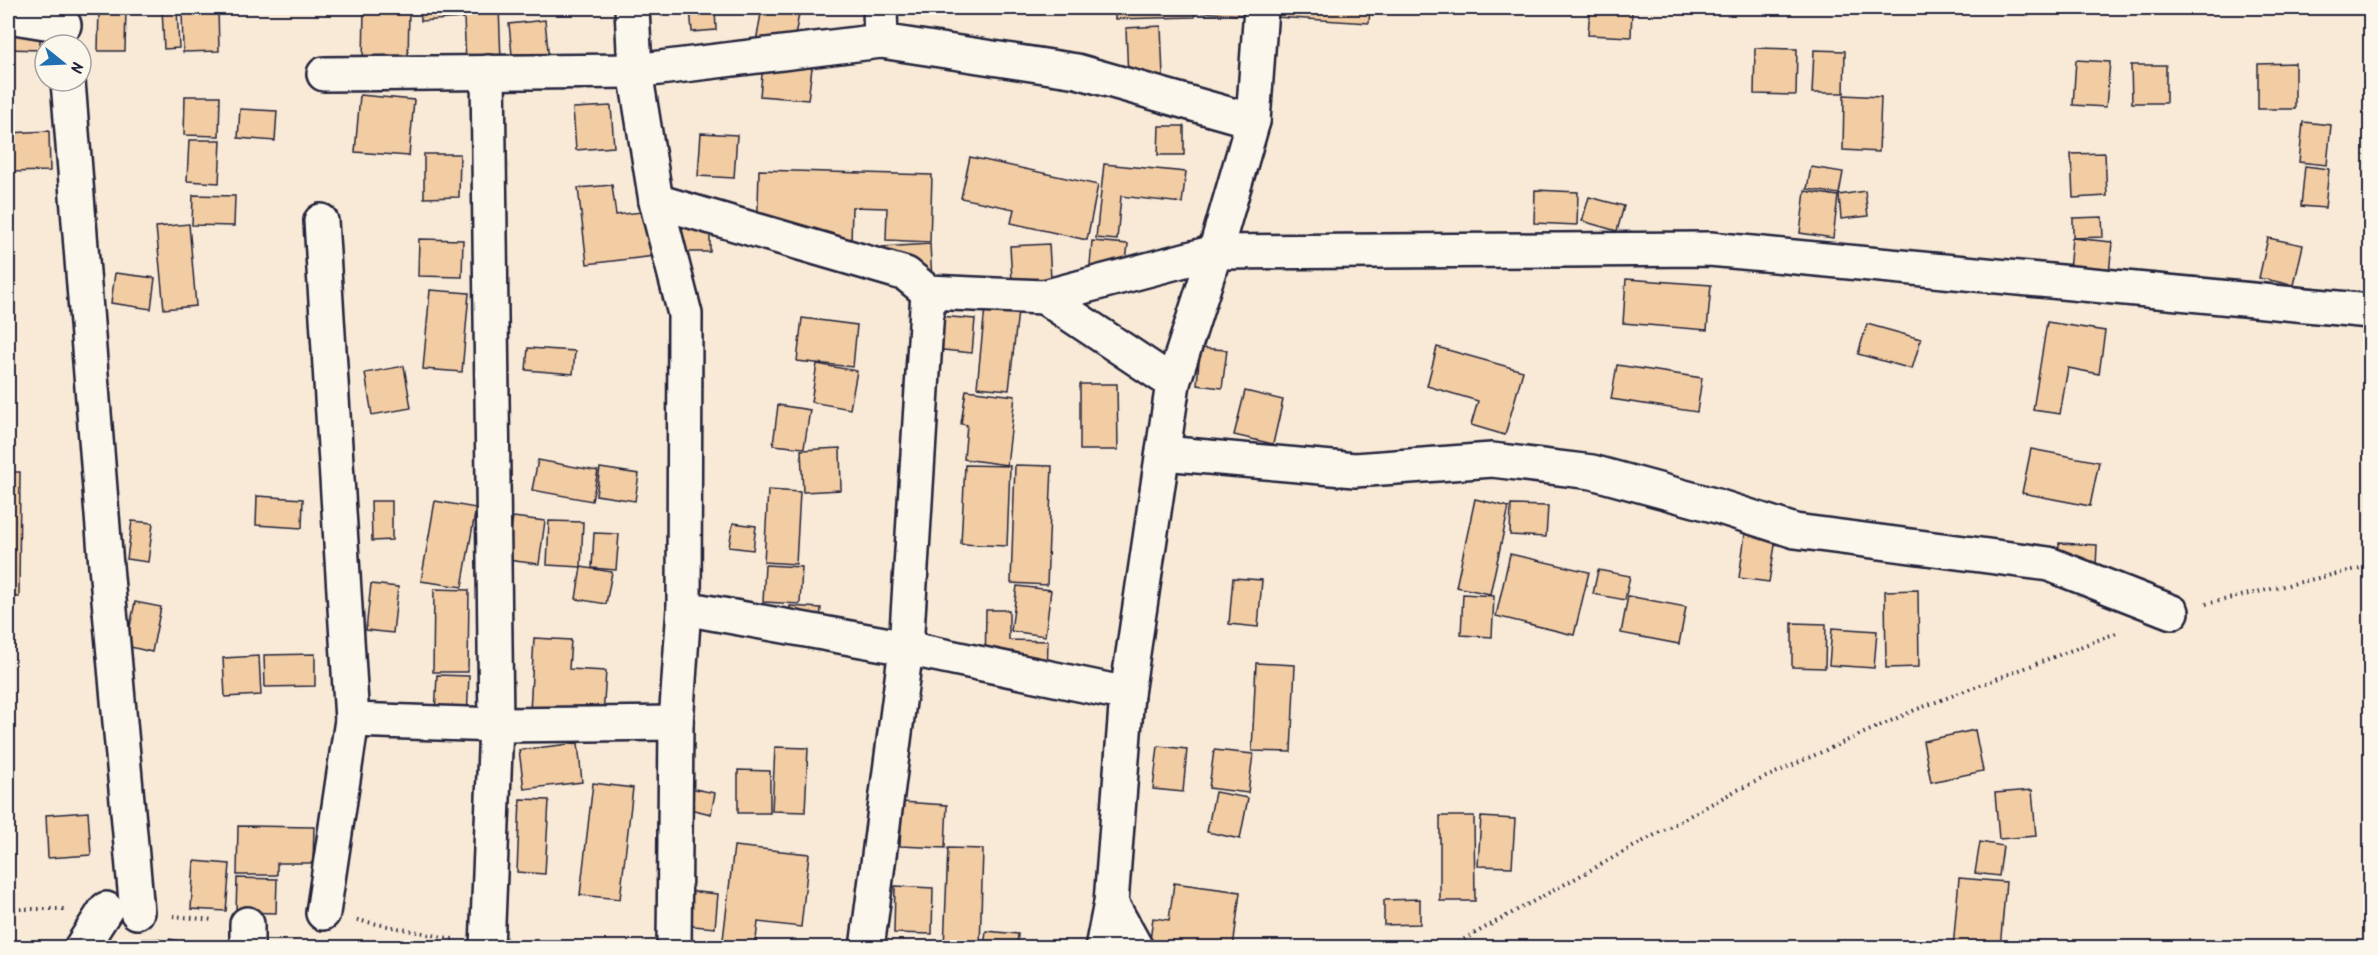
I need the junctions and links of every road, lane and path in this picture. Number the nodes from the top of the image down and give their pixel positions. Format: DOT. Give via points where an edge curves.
graph roads {
  1 [pos="632,8"];
  2 [pos="880,8"];
  3 [pos="1262,8"];
  4 [pos="8,16"];
  5 [pos="64,26"];
  6 [pos="881,41"];
  7 [pos="635,71"];
  8 [pos="488,72"];
  9 [pos="324,74"];
  10 [pos="69,93"];
  11 [pos="1253,121"];
  12 [pos="656,201"];
  13 [pos="321,221"];
  14 [pos="1215,252"];
  15 [pos="928,292"];
  16 [pos="1044,297"];
  17 [pos="2370,311"];
  18 [pos="1173,383"];
  19 [pos="1163,453"];
  20 [pos="2370,566"];
  21 [pos="684,608"];
  22 [pos="2172,612"];
  23 [pos="906,648"];
  24 [pos="1127,694"];
  25 [pos="352,720"];
  26 [pos="676,723"];
  27 [pos="496,725"];
  28 [pos="1111,903"];
  29 [pos="323,913"];
  30 [pos="81,948"];
  31 [pos="487,948"];
  32 [pos="674,948"];
  33 [pos="867,948"];
  34 [pos="1102,948"];
  35 [pos="1136,948"];
  36 [pos="1448,948"];
  1 -- 7 [label="street"];
  2 -- 6 [label="street"];
  3 -- 11 [label="street"];
  4 -- 5 [label="street"];
  6 -- 7 [label="street"];
  6 -- 11 [label="street" via="1077,71"];
  7 -- 8 [label="street"];
  7 -- 12 [label="street"];
  8 -- 9 [label="street"];
  8 -- 27 [label="street"];
  10 -- 30 [label="street" via="106,566 121,910"];
  11 -- 14 [label="street"];
  12 -- 15 [label="street" via="906,274"];
  12 -- 21 [label="street" via="685,314"];
  13 -- 25 [label="street"];
  14 -- 16 [label="street"];
  14 -- 17 [label="street" via="1710,249"];
  14 -- 18 [label="street"];
  15 -- 16 [label="street"];
  15 -- 23 [label="street"];
  16 -- 18 [label="street"];
  18 -- 19 [label="street"];
  19 -- 22 [label="street" via="1355,470 1492,460 1592,472 1796,531 2049,564"];
  19 -- 24 [label="street"];
  20 -- 22 [label="path"];
  21 -- 23 [label="street"];
  21 -- 26 [label="street"];
  22 -- 36 [label="path" via="1915,710 1736,791"];
  23 -- 24 [label="street"];
  23 -- 33 [label="street"];
  24 -- 28 [label="street"];
  25 -- 27 [label="street"];
  25 -- 29 [label="street"];
  26 -- 27 [label="street"];
  26 -- 32 [label="street"];
  27 -- 31 [label="street"];
  28 -- 34 [label="street"];
  28 -- 35 [label="street"];
}
